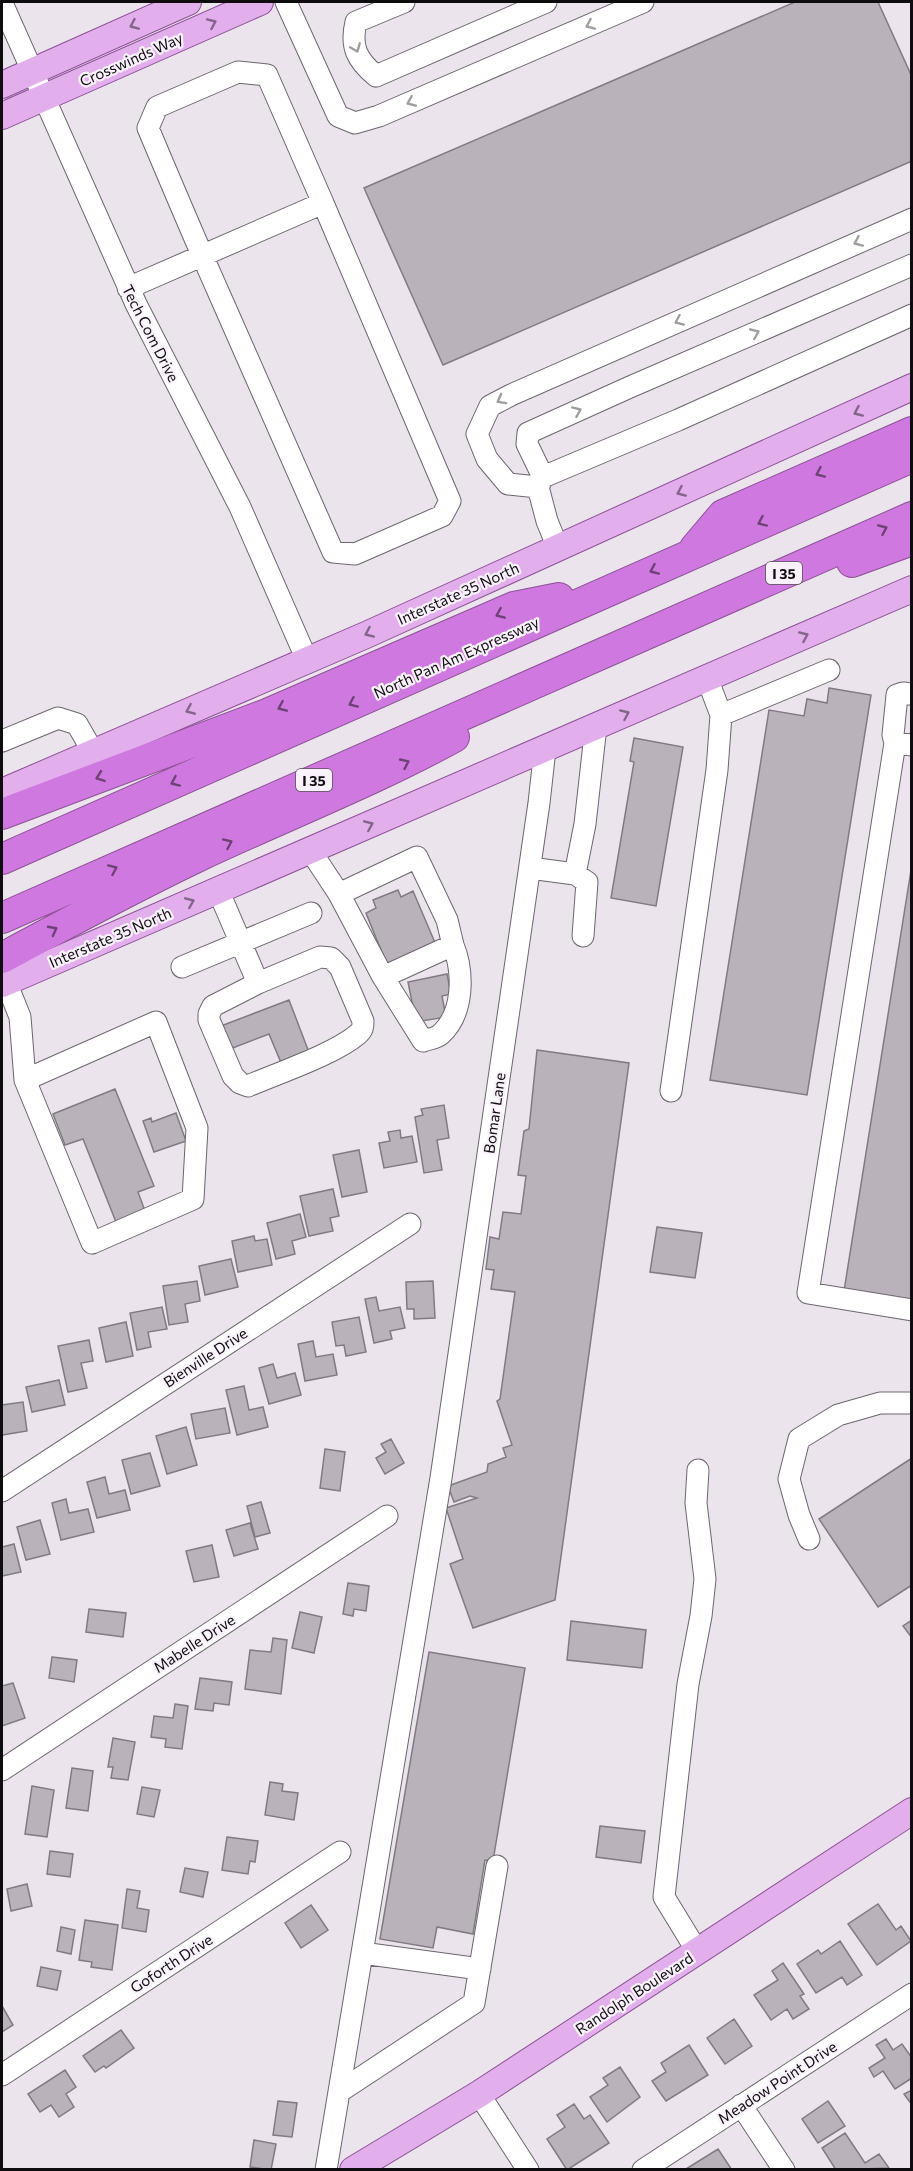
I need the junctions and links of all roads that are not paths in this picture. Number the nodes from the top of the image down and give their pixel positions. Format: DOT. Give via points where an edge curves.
graph roads {
  1 [pos="188,2"];
  2 [pos="260,2"];
  3 [pos="286,2"];
  4 [pos="405,2"];
  5 [pos="546,2"];
  6 [pos="644,2"];
  7 [pos="2,3"];
  8 [pos="31,72"];
  9 [pos="2,85"];
  10 [pos="43,98"];
  11 [pos="2,116"];
  12 [pos="323,203"];
  13 [pos="912,219"];
  14 [pos="202,256"];
  15 [pos="912,265"];
  16 [pos="128,288"];
  17 [pos="912,315"];
  18 [pos="912,387"];
  19 [pos="912,432"];
  20 [pos="912,457"];
  21 [pos="541,482"];
  22 [pos="912,517"];
  23 [pos="912,540"];
  24 [pos="558,548"];
  25 [pos="691,554"];
  26 [pos="617,586"];
  27 [pos="912,589"];
  28 [pos="656,629"];
  29 [pos="627,641"];
  30 [pos="307,660"];
  31 [pos="829,670"];
  32 [pos="707,678"];
  33 [pos="912,694"];
  34 [pos="721,715"];
  35 [pos="596,726"];
  36 [pos="2,741"];
  37 [pos="903,744"];
  38 [pos="545,749"];
  39 [pos="93,752"];
  40 [pos="2,792"];
  41 [pos="2,814"];
  42 [pos="310,850"];
  43 [pos="2,859"];
  44 [pos="530,868"];
  45 [pos="575,874"];
  46 [pos="218,890"];
  47 [pos="339,894"];
  48 [pos="311,913"];
  49 [pos="2,918"];
  50 [pos="583,936"];
  51 [pos="241,944"];
  52 [pos="453,945"];
  53 [pos="182,967"];
  54 [pos="3,974"];
  55 [pos="383,977"];
  56 [pos="258,983"];
  57 [pos="24,1080"];
  58 [pos="671,1091"];
  59 [pos="410,1224"];
  60 [pos="912,1310"];
  61 [pos="912,1403"];
  62 [pos="698,1470"];
  63 [pos="2,1491"];
  64 [pos="387,1516"];
  65 [pos="809,1539"];
  66 [pos="2,1770"];
  67 [pos="912,1811"];
  68 [pos="340,1852"];
  69 [pos="497,1866"];
  70 [pos="697,1951"];
  71 [pos="362,1953"];
  72 [pos="480,1969"];
  73 [pos="912,1994"];
  74 [pos="2,2075"];
  75 [pos="339,2092"];
  76 [pos="479,2094"];
  77 [pos="741,2105"];
  78 [pos="326,2169"];
  79 [pos="353,2169"];
  80 [pos="528,2169"];
  81 [pos="643,2169"];
  82 [pos="784,2169"];
  1 -- 8 [label="main road, Crosswinds Way, one-way"];
  10 -- 2 [label="main road, Crosswinds Way, one-way"];
  6 -- 3 [label="street, one-way" via="355,123 338,116"];
  4 -- 5 [label="street, one-way" via="356,22 352,39 363,65 376,76"];
  7 -- 8 [label="street, Tech Com Drive"];
  8 -- 9 [label="main road, Crosswinds Way"];
  8 -- 10 [label="street, Tech Com Drive"];
  10 -- 11 [label="main road, Crosswinds Way"];
  10 -- 16 [label="street, Tech Com Drive"];
  12 -- 14 [label="street"];
  12 -- 14 [label="street" via="267,75 238,72 157,108 148,128"];
  12 -- 14 [label="street" via="450,501 442,516 355,554 333,552"];
  13 -- 21 [label="street, one-way" via="490,406 477,434 487,459 508,484"];
  14 -- 16 [label="street"];
  21 -- 15 [label="street, one-way" via="527,444 528,433"];
  16 -- 30 [label="street, Tech Com Drive" via="240,507"];
  17 -- 21 [label="street"];
  18 -- 24 [label="main road, Interstate 35 North, one-way"];
  19 -- 25 [label="highway, one-way" via="723,515"];
  20 -- 25 [label="highway, North Pan Am Expressway, one-way"];
  21 -- 24 [label="street"];
  28 -- 22 [label="highway, I 35, one-way"];
  23 -- 28 [label="highway"];
  24 -- 30 [label="main road, Interstate 35 North, one-way"];
  25 -- 26 [label="highway, North Pan Am Expressway, one-way"];
  26 -- 41 [label="highway, one-way" via="514,607 267,714"];
  26 -- 43 [label="highway, North Pan Am Expressway, one-way"];
  32 -- 27 [label="main road, Interstate 35 North, one-way"];
  28 -- 29 [label="highway, I 35"];
  49 -- 29 [label="highway, I 35, one-way"];
  54 -- 29 [label="highway, one-way" via="121,894 412,760"];
  30 -- 39 [label="main road, Interstate 35 North, one-way"];
  31 -- 34 [label="street"];
  32 -- 34 [label="street"];
  35 -- 32 [label="main road, Interstate 35 North, one-way"];
  33 -- 37 [label="street" via="897,695 893,735"];
  34 -- 58 [label="street" via="717,770"];
  35 -- 38 [label="main road, Interstate 35 North"];
  35 -- 45 [label="street"];
  36 -- 39 [label="street" via="58,717 76,724"];
  37 -- 60 [label="street" via="808,1293"];
  42 -- 38 [label="main road, Interstate 35 North, one-way"];
  38 -- 44 [label="street, Bomar Lane"];
  39 -- 40 [label="main road, Interstate 35 North"];
  42 -- 46 [label="main road, Interstate 35 North"];
  42 -- 47 [label="street"];
  44 -- 45 [label="street"];
  44 -- 71 [label="street, Bomar Lane" via="441,1478"];
  45 -- 50 [label="street" via="587,882"];
  46 -- 51 [label="street"];
  54 -- 46 [label="main road, Interstate 35 North, one-way"];
  47 -- 52 [label="street" via="417,857 447,920"];
  47 -- 55 [label="street"];
  48 -- 51 [label="street"];
  51 -- 53 [label="street"];
  51 -- 56 [label="street"];
  52 -- 55 [label="street"];
  52 -- 55 [label="street" via="459,961 459,993 453,1017 440,1036 423,1041"];
  54 -- 57 [label="street" via="20,1017"];
  56 -- 56 [label="street" via="320,957 331,958 340,967 363,1028 330,1050 248,1086 240,1083 233,1076 209,1014 213,1006"];
  57 -- 57 [label="street" via="92,1243 193,1199 197,1128 156,1022"];
  59 -- 63 [label="street, Bienville Drive"];
  61 -- 65 [label="street" via="880,1403 838,1415 799,1439 789,1479"];
  62 -- 70 [label="street" via="696,1503 705,1579 688,1684 664,1897"];
  64 -- 66 [label="street, Mabelle Drive"];
  67 -- 70 [label="main road, Randolph Boulevard"];
  68 -- 74 [label="street, Goforth Drive"];
  69 -- 72 [label="street"];
  70 -- 76 [label="main road, Randolph Boulevard"];
  71 -- 72 [label="street"];
  71 -- 75 [label="street, Bomar Lane"];
  72 -- 75 [label="street" via="474,2003"];
  73 -- 77 [label="street, Meadow Point Drive"];
  75 -- 78 [label="street, Bomar Lane"];
  76 -- 79 [label="main road, Randolph Boulevard"];
  76 -- 80 [label="street"];
  77 -- 81 [label="street, Meadow Point Drive"];
  77 -- 82 [label="street"];
}
